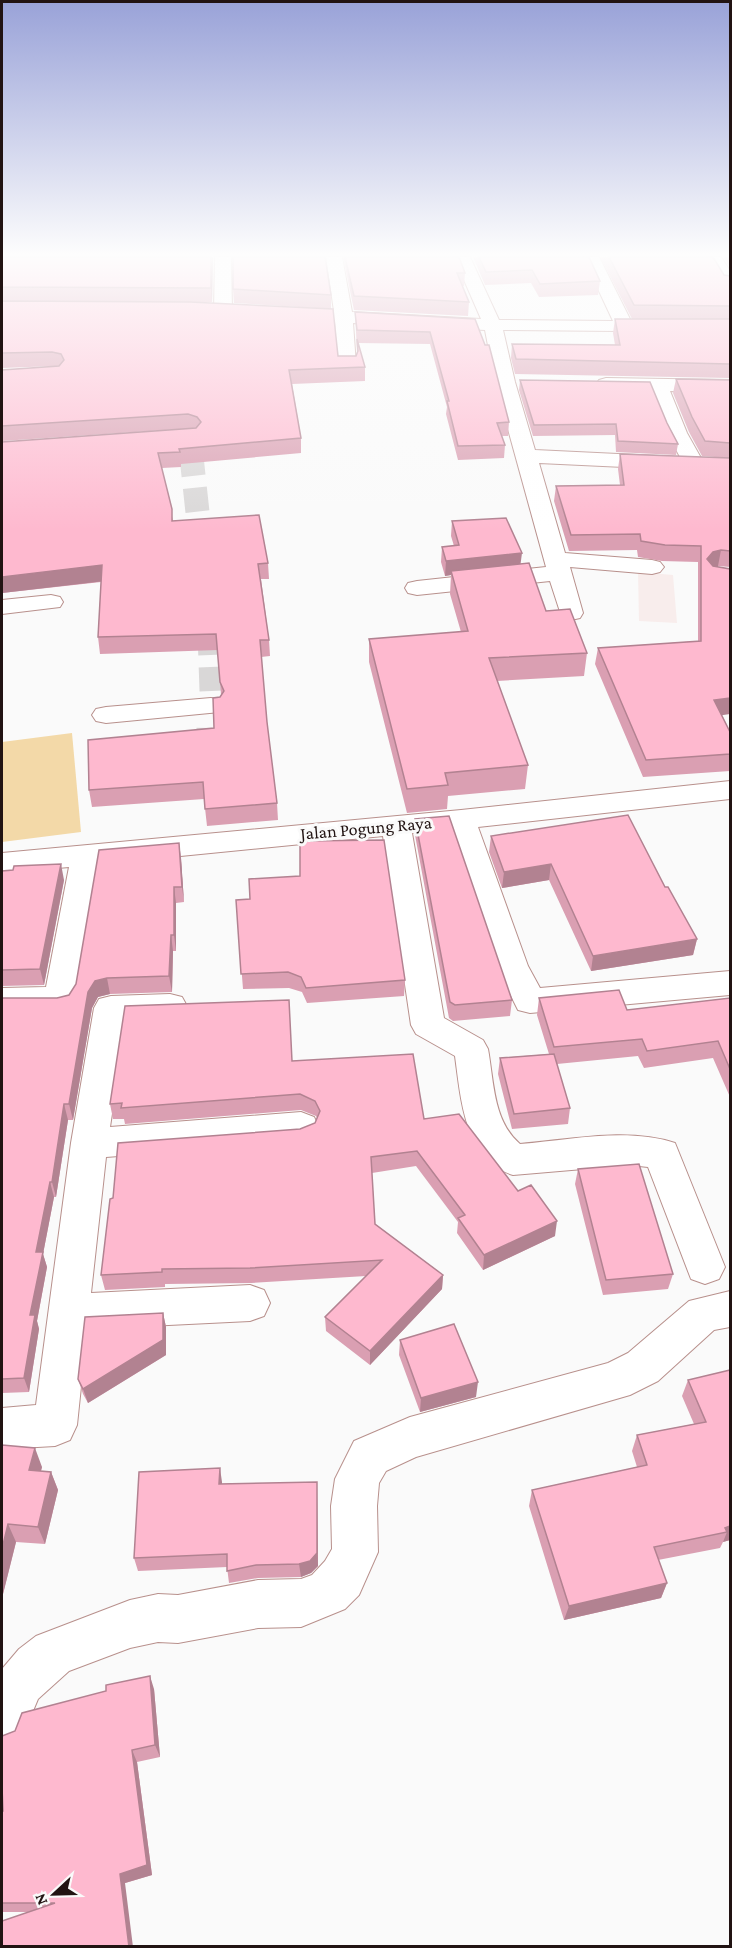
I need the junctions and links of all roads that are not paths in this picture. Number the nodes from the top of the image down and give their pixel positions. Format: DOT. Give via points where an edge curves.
graph roads {
  1 [pos="346,348"];
  2 [pos="498,348"];
  3 [pos="347,365"];
  4 [pos="505,382"];
  5 [pos="528,383"];
  6 [pos="587,384"];
  7 [pos="658,385"];
  8 [pos="730,386"];
  9 [pos="526,456"];
  10 [pos="694,465"];
  11 [pos="730,466"];
  12 [pos="558,566"];
  13 [pos="652,567"];
  14 [pos="417,588"];
  15 [pos="51,602"];
  16 [pos="2,608"];
  17 [pos="571,613"];
  18 [pos="211,706"];
  19 [pos="106,715"];
  20 [pos="730,790"];
  21 [pos="461,819"];
  22 [pos="396,825"];
  23 [pos="86,854"];
  24 [pos="3,870"];
  25 [pos="730,983"];
  26 [pos="2,1000"];
  27 [pos="205,1005"];
  28 [pos="301,1127"];
  29 [pos="89,1143"];
  30 [pos="705,1266"];
  31 [pos="250,1303"];
  32 [pos="730,1309"];
  33 [pos="69,1312"];
  34 [pos="2,1428"];
  35 [pos="2,1725"];
  1 -- 3 [label="street"];
  2 -- 4 [label="street"];
  4 -- 5 [label="street"];
  4 -- 9 [label="street"];
  6 -- 7 [label="street"];
  7 -- 8 [label="street"];
  7 -- 10 [label="street"];
  9 -- 10 [label="street"];
  9 -- 12 [label="street"];
  10 -- 11 [label="street"];
  12 -- 13 [label="street"];
  12 -- 14 [label="street"];
  12 -- 17 [label="street"];
  15 -- 16 [label="street"];
  18 -- 19 [label="street"];
  20 -- 21 [label="street, Jalan Pogung Raya"];
  21 -- 22 [label="street, Jalan Pogung Raya"];
  21 -- 25 [label="street" via="513,966 530,1001"];
  22 -- 23 [label="street, Jalan Pogung Raya"];
  22 -- 30 [label="street" via="428,1024 471,1049 482,1118 496,1145 513,1160 630,1150 662,1154"];
  23 -- 24 [label="street, Jalan Pogung Raya"];
  23 -- 26 [label="street" via="60,999"];
  27 -- 29 [label="street" via="111,1008"];
  28 -- 29 [label="street"];
  29 -- 33 [label="street"];
  31 -- 33 [label="street"];
  32 -- 35 [label="street" via="703,1314 644,1367 615,1381 410,1438 370,1456 357,1479 355,1552 342,1578 328,1592 301,1603 234,1608 130,1624 53,1653 21,1682"];
  33 -- 34 [label="street" via="55,1425"];
}
